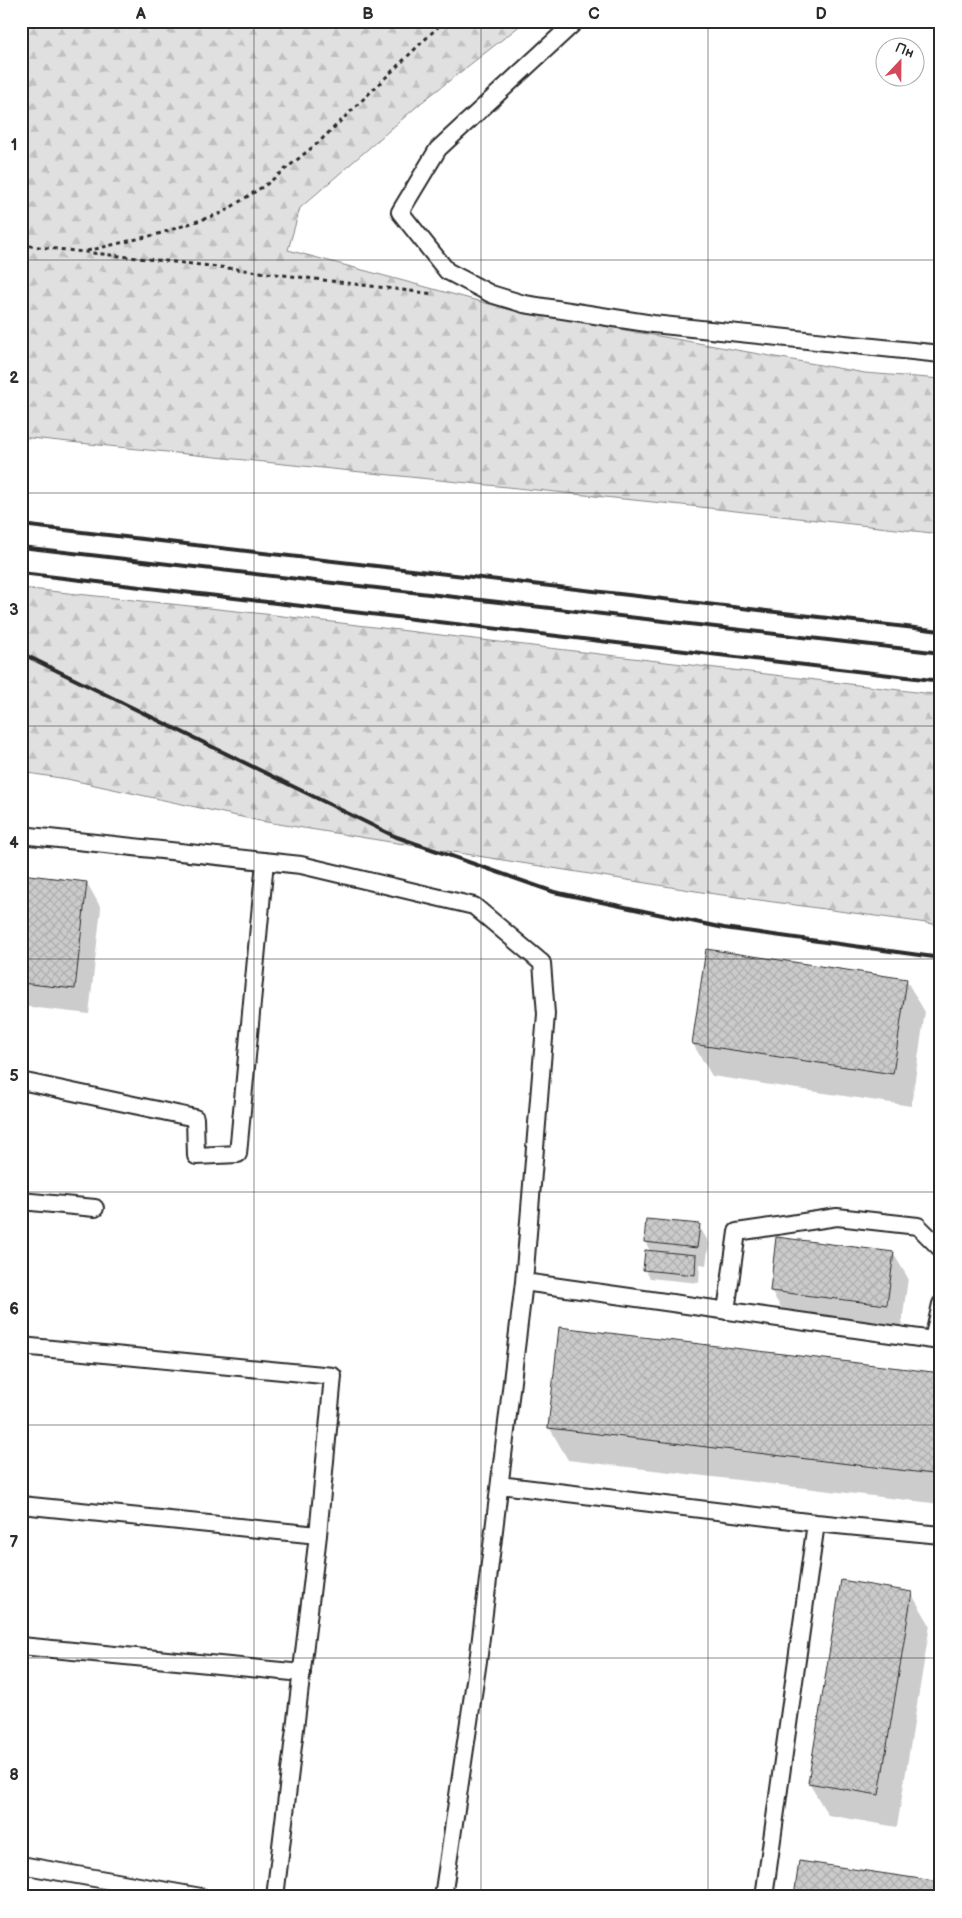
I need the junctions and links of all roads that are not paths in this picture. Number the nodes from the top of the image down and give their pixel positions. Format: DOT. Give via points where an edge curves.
graph roads {
  1 [pos="576,21"];
  2 [pos="941,354"];
  3 [pos="21,835"];
  4 [pos="265,861"];
  5 [pos="21,1082"];
  6 [pos="21,1201"];
  7 [pos="95,1208"];
  8 [pos="941,1249"];
  9 [pos="524,1282"];
  10 [pos="941,1304"];
  11 [pos="726,1311"];
  12 [pos="21,1346"];
  13 [pos="500,1485"];
  14 [pos="21,1505"];
  15 [pos="816,1523"];
  16 [pos="318,1535"];
  17 [pos="941,1535"];
  18 [pos="21,1646"];
  19 [pos="302,1673"];
  20 [pos="21,1865"];
  21 [pos="201,1897"];
  22 [pos="274,1897"];
  23 [pos="443,1897"];
  24 [pos="764,1897"];
  1 -- 2 [label="lane" via="438,149 400,212 447,271 491,294 524,304 653,324"];
  3 -- 4 [label="lane"];
  4 -- 5 [label="lane" via="238,1154 196,1156 195,1118"];
  4 -- 9 [label="lane" via="300,865 474,906 542,962 546,1014"];
  6 -- 7 [label="lane"];
  8 -- 11 [label="lane" via="918,1226 837,1217 736,1232"];
  9 -- 11 [label="lane"];
  9 -- 13 [label="lane"];
  10 -- 11 [label="lane" via="932,1340"];
  12 -- 16 [label="lane" via="333,1376"];
  13 -- 15 [label="lane"];
  13 -- 23 [label="lane"];
  14 -- 16 [label="lane"];
  15 -- 17 [label="lane"];
  15 -- 24 [label="lane"];
  16 -- 19 [label="lane"];
  18 -- 19 [label="lane"];
  19 -- 22 [label="lane"];
  20 -- 21 [label="lane"];
}
